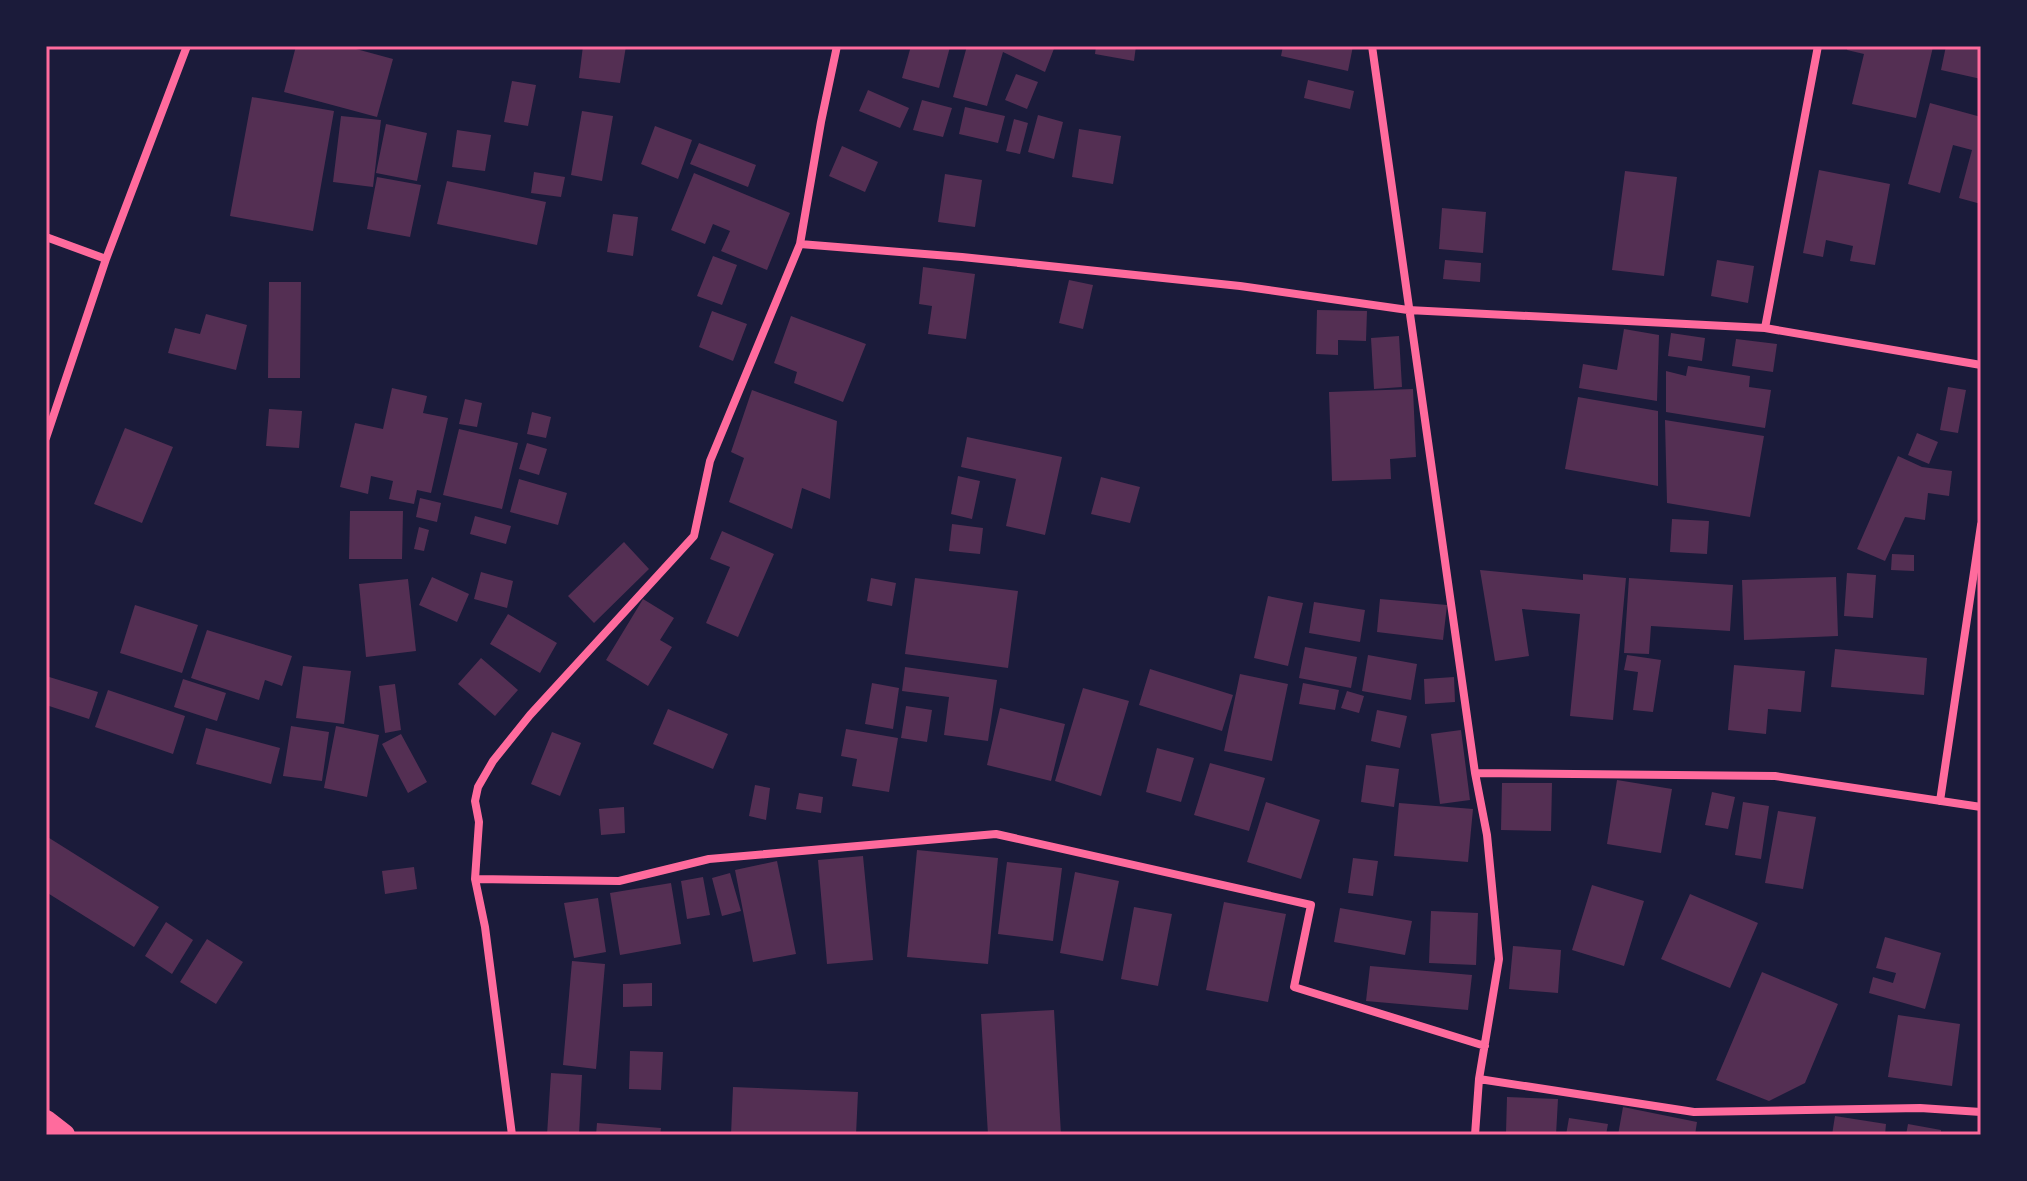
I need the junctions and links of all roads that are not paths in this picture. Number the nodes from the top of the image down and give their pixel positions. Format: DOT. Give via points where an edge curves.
graph roads {
  1 [pos="187,46"];
  2 [pos="837,46"];
  3 [pos="1372,46"];
  4 [pos="1818,46"];
  5 [pos="46,237"];
  6 [pos="800,244"];
  7 [pos="106,259"];
  8 [pos="1408,310"];
  9 [pos="1765,328"];
  10 [pos="1981,365"];
  11 [pos="46,438"];
  12 [pos="1981,525"];
  13 [pos="1475,773"];
  14 [pos="1940,801"];
  15 [pos="1981,807"];
  16 [pos="475,879"];
  17 [pos="1485,1046"];
  18 [pos="1479,1079"];
  19 [pos="1981,1112"];
  20 [pos="46,1121"];
  21 [pos="64,1135"];
  22 [pos="512,1135"];
  23 [pos="1475,1135"];
  1 -- 7 [label="street"];
  2 -- 6 [label="street"];
  3 -- 8 [label="street"];
  4 -- 9 [label="street"];
  5 -- 7 [label="street"];
  6 -- 8 [label="street" via="1240,286"];
  6 -- 16 [label="street" via="710,461 694,536 530,715 478,787"];
  7 -- 11 [label="street"];
  8 -- 9 [label="street"];
  8 -- 13 [label="street"];
  9 -- 10 [label="street"];
  12 -- 14 [label="street"];
  13 -- 14 [label="street" via="1775,776"];
  13 -- 17 [label="street" via="1499,959"];
  14 -- 15 [label="street"];
  16 -- 17 [label="street" via="619,881 709,859 996,834 1311,905 1294,987"];
  16 -- 22 [label="street"];
  17 -- 18 [label="street"];
  18 -- 19 [label="street" via="1694,1112"];
  18 -- 23 [label="street"];
  20 -- 21 [label="highway"];
}
